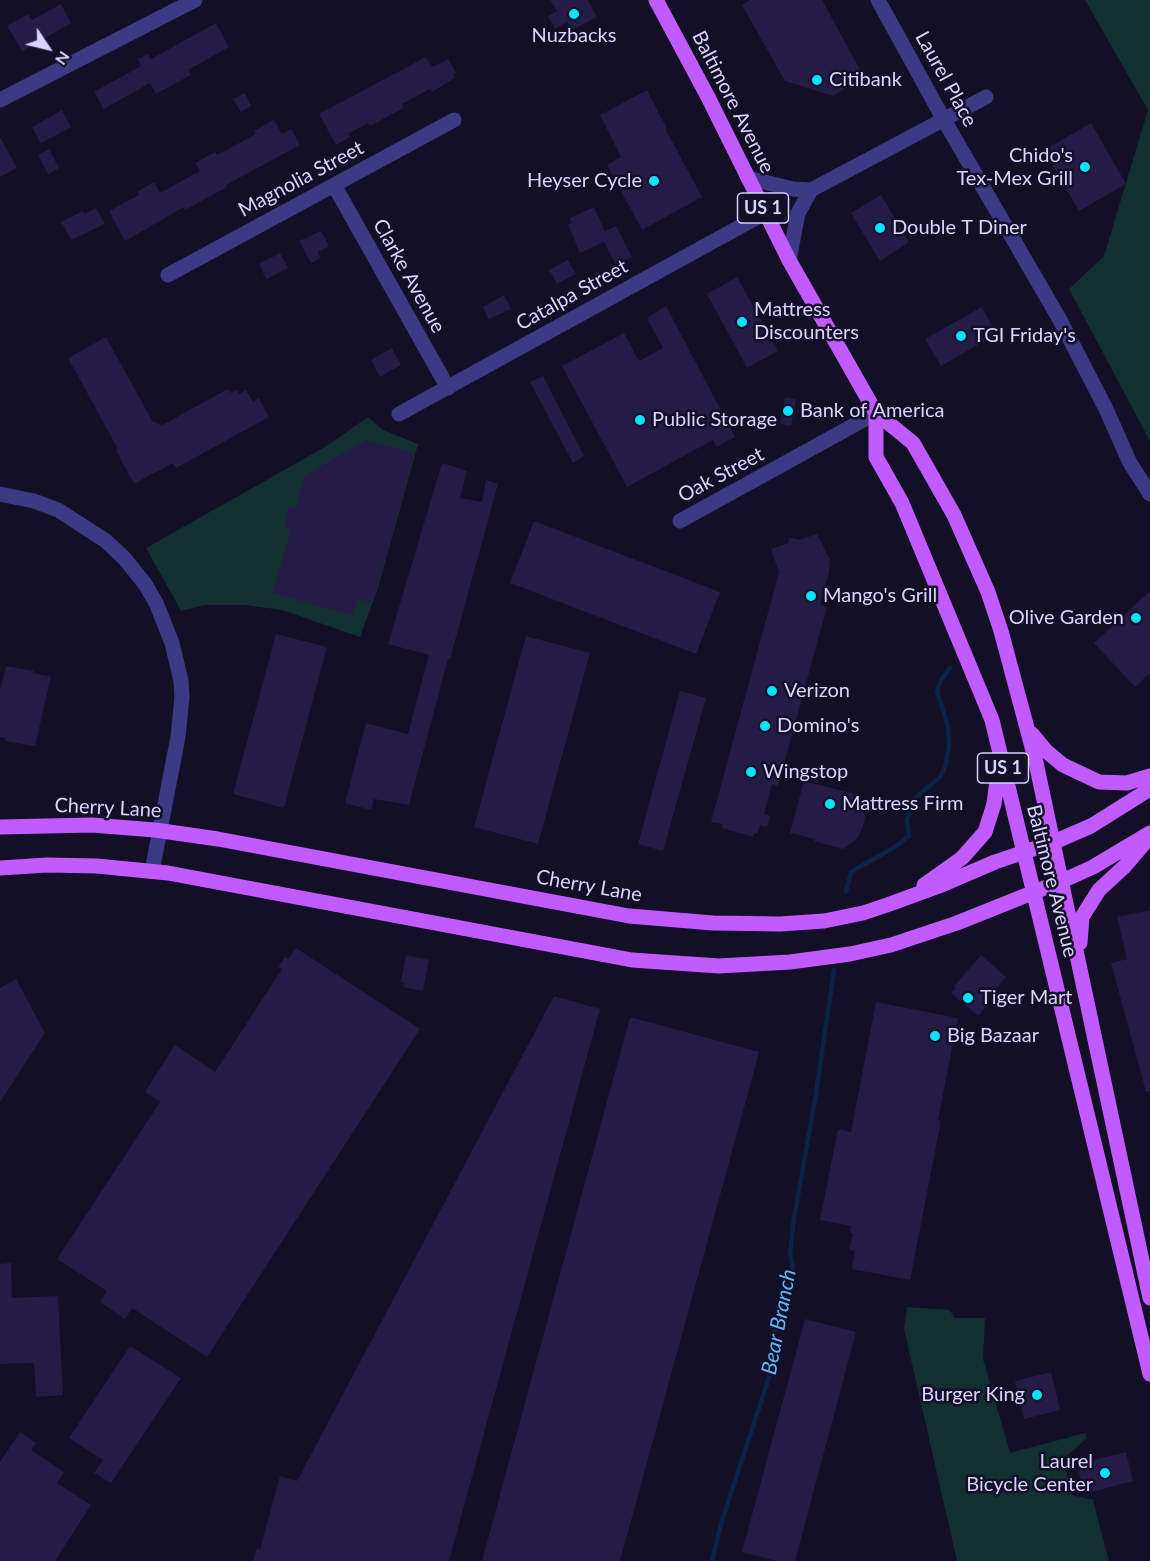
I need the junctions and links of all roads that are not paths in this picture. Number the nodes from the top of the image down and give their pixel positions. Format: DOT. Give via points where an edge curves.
graph roads {
  1 [pos="195,0"];
  2 [pos="656,0"];
  3 [pos="878,0"];
  4 [pos="986,97"];
  5 [pos="0,100"];
  6 [pos="454,120"];
  7 [pos="944,120"];
  8 [pos="748,178"];
  9 [pos="334,185"];
  10 [pos="811,190"];
  11 [pos="765,213"];
  12 [pos="789,260"];
  13 [pos="168,275"];
  14 [pos="448,388"];
  15 [pos="876,413"];
  16 [pos="399,414"];
  17 [pos="0,494"];
  18 [pos="1150,494"];
  19 [pos="680,520"];
  20 [pos="992,720"];
  21 [pos="1028,730"];
  22 [pos="1150,776"];
  23 [pos="1150,789"];
  24 [pos="0,827"];
  25 [pos="159,832"];
  26 [pos="1150,835"];
  27 [pos="1054,842"];
  28 [pos="1024,852"];
  29 [pos="0,868"];
  30 [pos="152,871"];
  31 [pos="1062,881"];
  32 [pos="1033,892"];
  33 [pos="886,905"];
  34 [pos="1079,961"];
  35 [pos="1150,1298"];
  36 [pos="1150,1374"];
  1 -- 5 [label="street"];
  2 -- 8 [label="main road, Baltimore Avenue / US 1"];
  3 -- 7 [label="street, Laurel Place"];
  4 -- 7 [label="street"];
  6 -- 9 [label="street, Magnolia Street"];
  7 -- 10 [label="street"];
  7 -- 18 [label="street, Laurel Place" via="1060,320 1130,463"];
  8 -- 10 [label="street"];
  8 -- 11 [label="main road, Baltimore Avenue / US 1"];
  9 -- 13 [label="street, Magnolia Street"];
  9 -- 14 [label="street, Clarke Avenue"];
  10 -- 12 [label="street" via="798,213"];
  11 -- 12 [label="main road, Baltimore Avenue / US 1"];
  11 -- 14 [label="street, Catalpa Street"];
  12 -- 15 [label="main road, Baltimore Avenue / US 1"];
  14 -- 16 [label="street, Catalpa Street"];
  15 -- 19 [label="street, Oak Street"];
  15 -- 20 [label="main road, Baltimore Avenue / US 1" via="876,457 902,502"];
  15 -- 21 [label="main road, Baltimore Avenue / US 1" via="913,443 954,515 988,592"];
  17 -- 25 [label="street" via="58,510 89,529 125,560 156,603 176,656 182,697"];
  20 -- 28 [label="main road, Baltimore Avenue / US 1"];
  20 -- 33 [label="main road" via="996,794 985,832 962,858"];
  21 -- 22 [label="main road" via="1063,765 1099,782 1126,783"];
  21 -- 27 [label="main road, Baltimore Avenue / US 1"];
  23 -- 27 [label="main road, Cherry Lane" via="1091,825"];
  24 -- 25 [label="main road, Cherry Lane" via="92,825"];
  25 -- 30 [label="street"];
  25 -- 33 [label="main road, Cherry Lane" via="218,838 657,918 780,924 824,921"];
  26 -- 31 [label="main road"];
  26 -- 34 [label="main road" via="1099,890 1082,917"];
  27 -- 28 [label="main road, Cherry Lane"];
  27 -- 31 [label="main road, Baltimore Avenue / US 1"];
  28 -- 32 [label="main road, Baltimore Avenue / US 1"];
  28 -- 33 [label="main road, Cherry Lane"];
  29 -- 30 [label="main road" via="97,866"];
  30 -- 32 [label="main road" via="632,960 719,966 790,962 873,949 957,923"];
  31 -- 32 [label="main road"];
  31 -- 34 [label="main road, Baltimore Avenue / US 1"];
  32 -- 36 [label="main road, Baltimore Avenue / US 1"];
  34 -- 35 [label="main road, Baltimore Avenue / US 1"];
}
